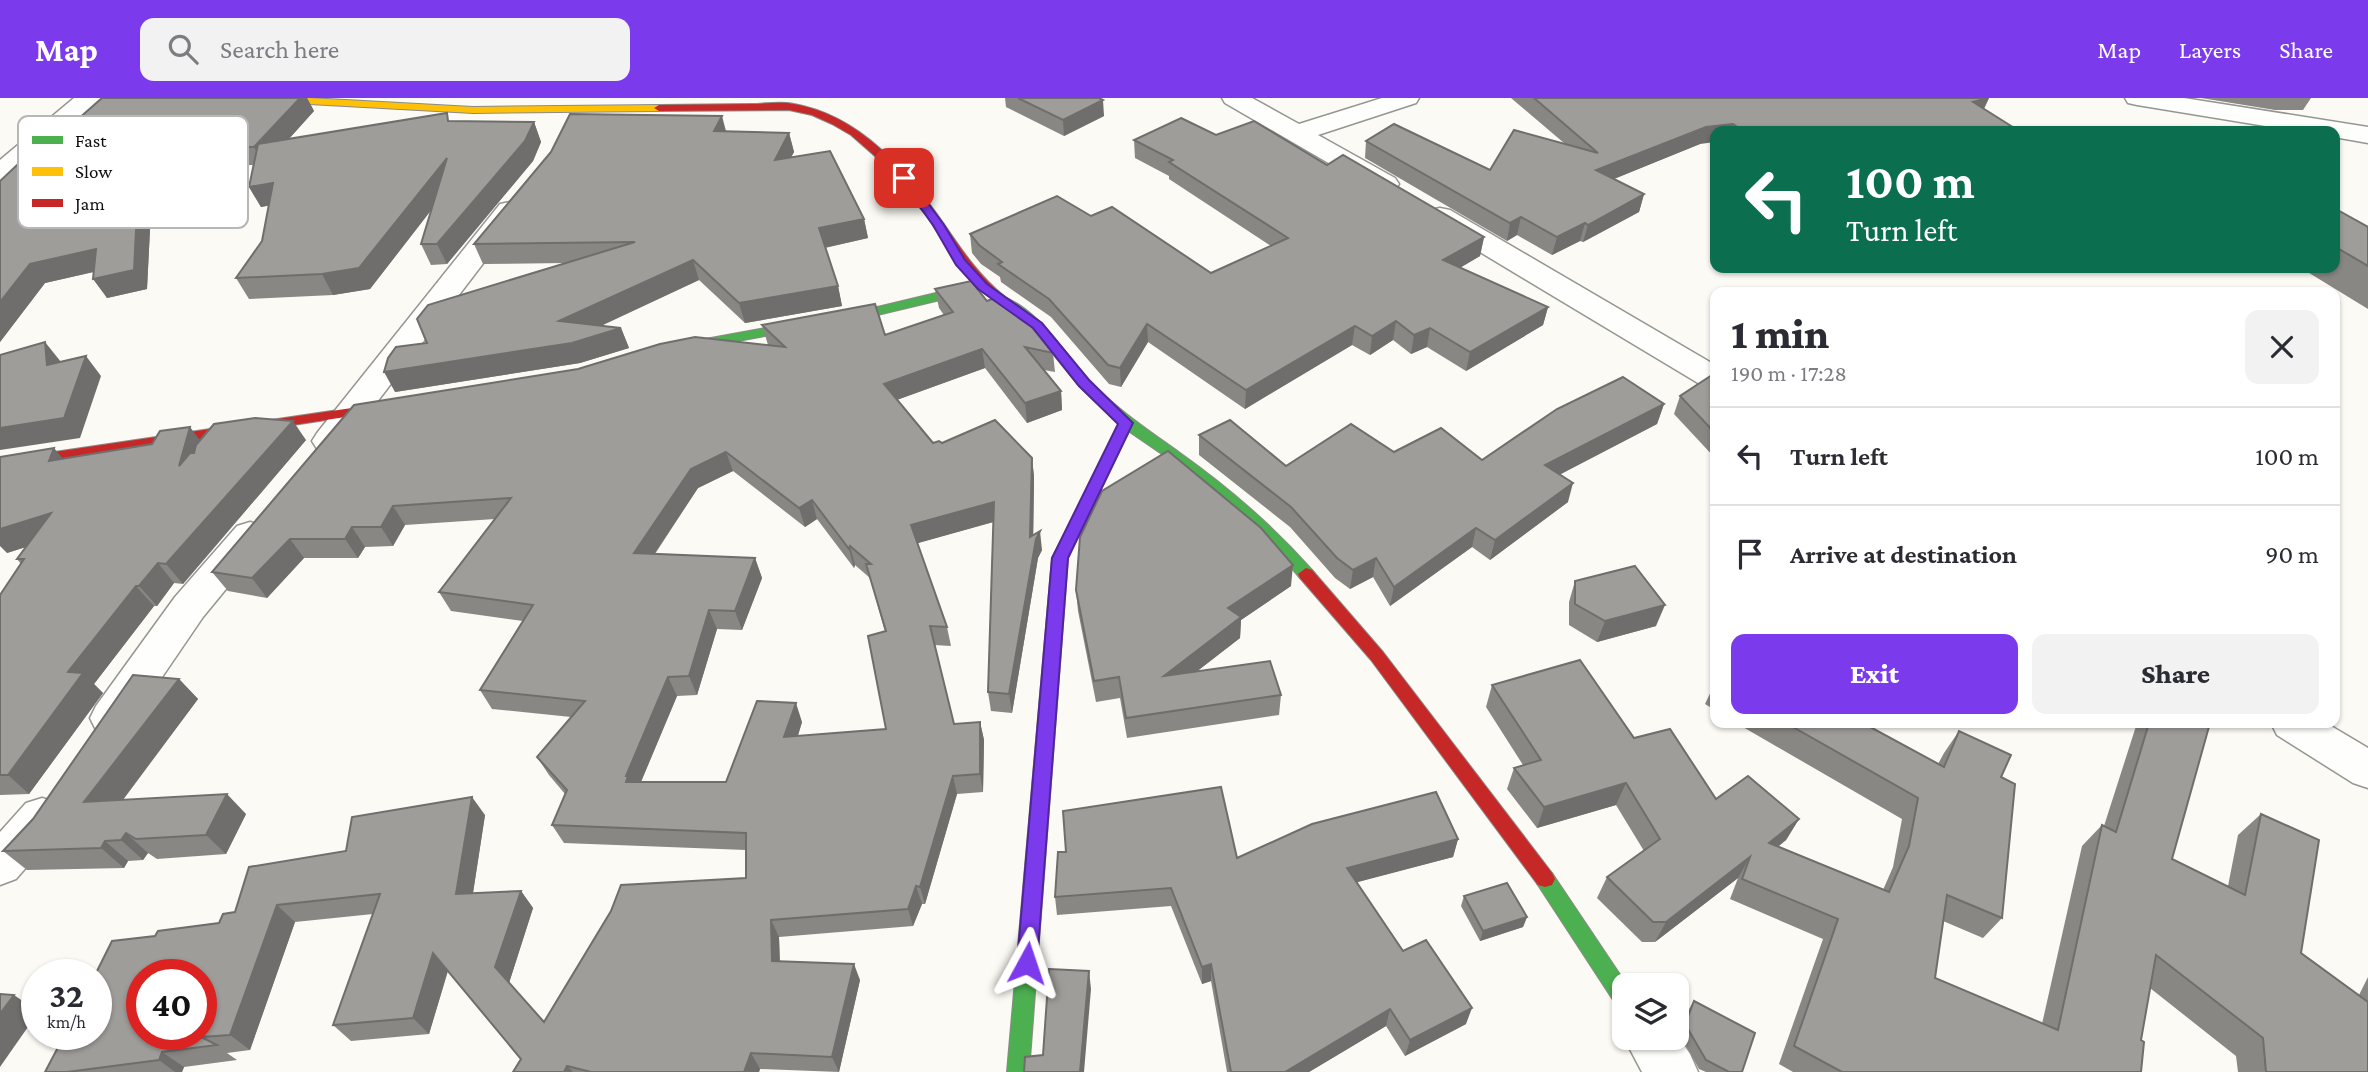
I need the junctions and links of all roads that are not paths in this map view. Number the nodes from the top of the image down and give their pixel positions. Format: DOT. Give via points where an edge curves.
graph roads {
  1 [pos="89,98"];
  2 [pos="253,98"];
  3 [pos="1234,98"];
  4 [pos="1407,98"];
  5 [pos="2137,98"];
  6 [pos="572,108"];
  7 [pos="68,116"];
  8 [pos="2309,126"];
  9 [pos="2340,131"];
  10 [pos="1299,133"];
  11 [pos="2358,134"];
  12 [pos="557,142"];
  13 [pos="2368,155"];
  14 [pos="18,159"];
  15 [pos="0,174"];
  16 [pos="533,183"];
  17 [pos="982,286"];
  18 [pos="648,355"];
  19 [pos="1710,376"];
  20 [pos="412,403"];
  21 [pos="354,411"];
  22 [pos="1126,423"];
  23 [pos="310,463"];
  24 [pos="0,466"];
  25 [pos="267,514"];
  26 [pos="2300,728"];
  27 [pos="94,743"];
  28 [pos="2368,770"];
  29 [pos="62,789"];
  30 [pos="0,865"];
  31 [pos="1612,981"];
  32 [pos="1658,1050"];
  33 [pos="1018,1072"];
  34 [pos="1672,1072"];
  1 -- 7 [label="street"];
  2 -- 6 [label="street" via="472,110"];
  3 -- 10 [label="street"];
  4 -- 10 [label="street"];
  5 -- 8 [label="street"];
  6 -- 12 [label="street"];
  6 -- 17 [label="street" via="794,107 840,123 860,135 904,178 960,262"];
  9 -- 11 [label="street"];
  10 -- 19 [label="street"];
  11 -- 13 [label="street"];
  14 -- 15 [label="street"];
  16 -- 21 [label="street"];
  17 -- 18 [label="street" via="869,313"];
  17 -- 22 [label="street" via="1038,326 1084,383"];
  20 -- 21 [label="street"];
  21 -- 23 [label="street"];
  21 -- 24 [label="street"];
  22 -- 31 [label="street" via="1275,538 1377,656 1541,873"];
  22 -- 33 [label="street" via="1060,558"];
  25 -- 27 [label="street" via="189,607"];
  26 -- 28 [label="street"];
  29 -- 30 [label="street"];
  32 -- 34 [label="street"];
}
